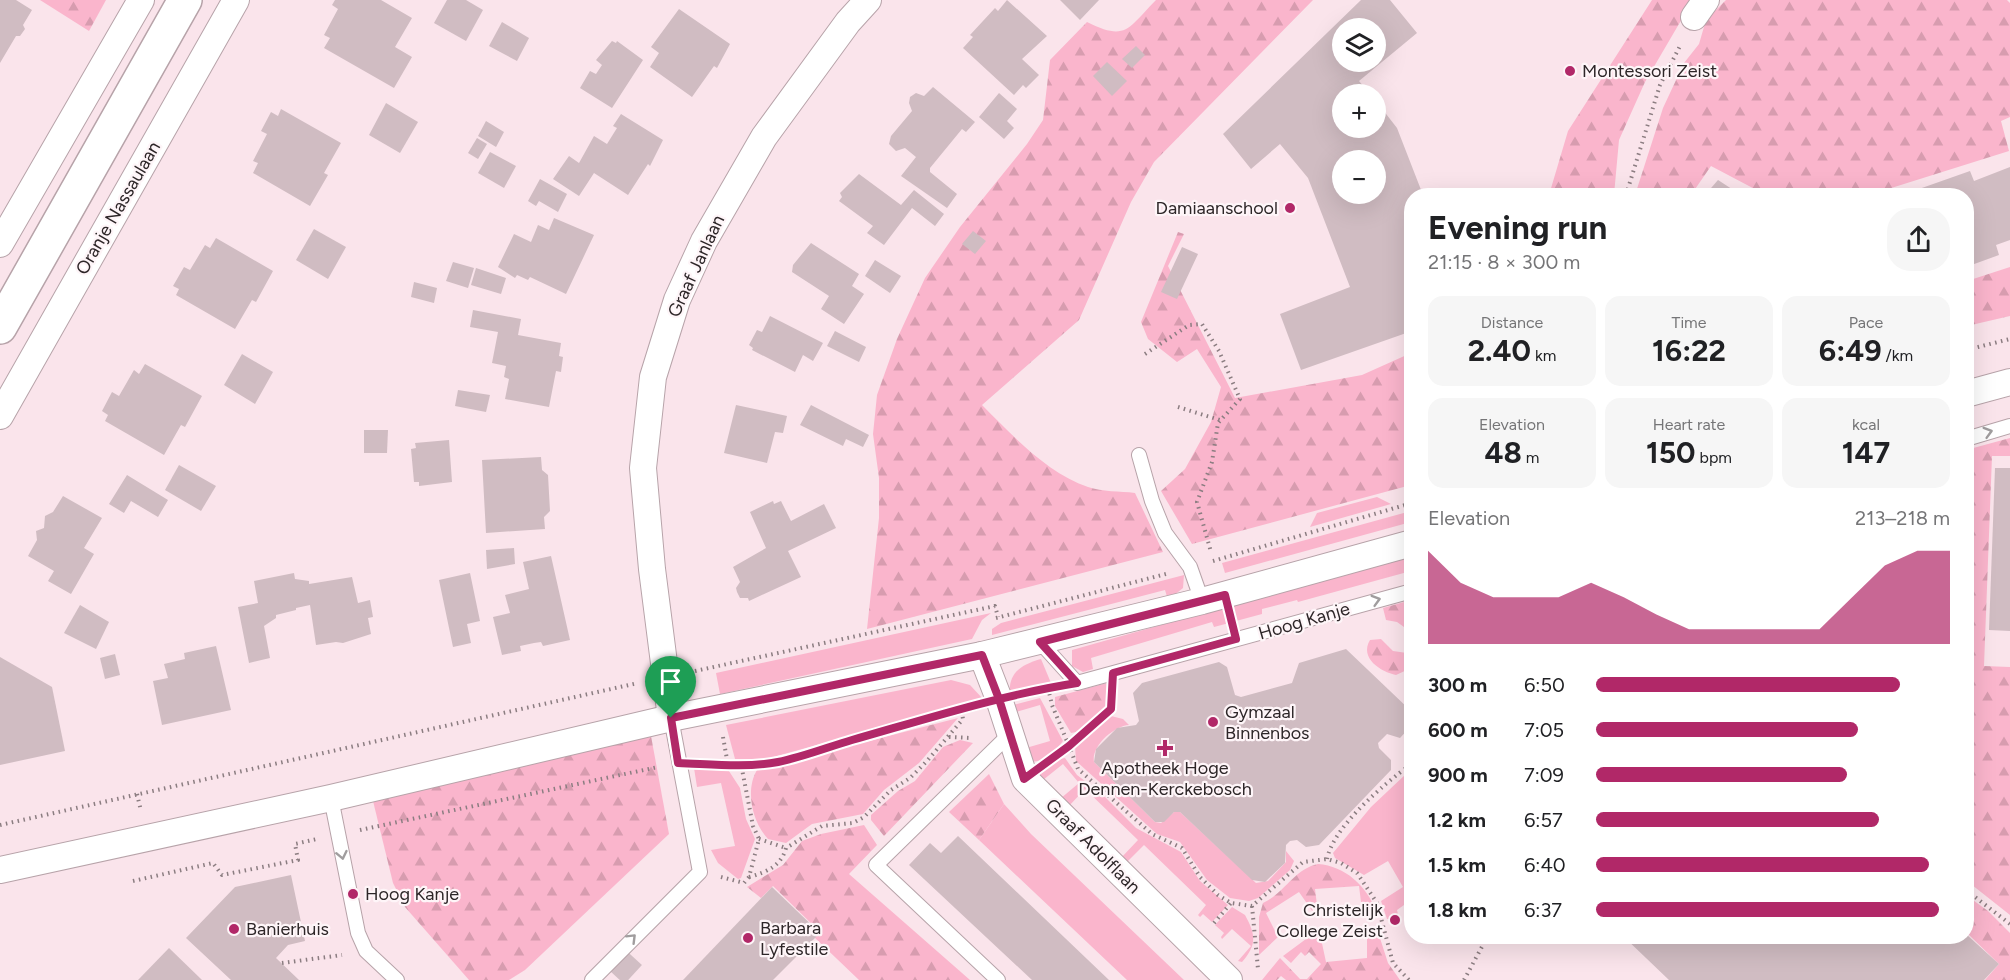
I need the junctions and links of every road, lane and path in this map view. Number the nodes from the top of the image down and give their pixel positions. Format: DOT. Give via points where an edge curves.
graph roads {
  1 [pos="141,0"];
  2 [pos="185,0"];
  3 [pos="236,0"];
  4 [pos="868,0"];
  5 [pos="1700,8"];
  6 [pos="1628,188"];
  7 [pos="0,244"];
  8 [pos="0,327"];
  9 [pos="2010,339"];
  10 [pos="1974,348"];
  11 [pos="1145,354"];
  12 [pos="2010,382"];
  13 [pos="1974,392"];
  14 [pos="1178,407"];
  15 [pos="0,416"];
  16 [pos="1220,420"];
  17 [pos="2010,426"];
  18 [pos="1974,437"];
  19 [pos="1139,455"];
  20 [pos="1404,545"];
  21 [pos="1404,593"];
  22 [pos="1214,598"];
  23 [pos="998,617"];
  24 [pos="1040,642"];
  25 [pos="982,655"];
  26 [pos="1113,673"];
  27 [pos="664,678"];
  28 [pos="1077,683"];
  29 [pos="1048,688"];
  30 [pos="999,699"];
  31 [pos="961,709"];
  32 [pos="671,718"];
  33 [pos="1010,734"];
  34 [pos="948,737"];
  35 [pos="981,739"];
  36 [pos="1069,746"];
  37 [pos="678,763"];
  38 [pos="741,764"];
  39 [pos="1404,770"];
  40 [pos="1024,779"];
  41 [pos="331,798"];
  42 [pos="0,825"];
  43 [pos="338,835"];
  44 [pos="759,838"];
  45 [pos="786,848"];
  46 [pos="1327,859"];
  47 [pos="0,870"];
  48 [pos="700,872"];
  49 [pos="749,877"];
  50 [pos="133,881"];
  51 [pos="1974,896"];
  52 [pos="1252,906"];
  53 [pos="2010,924"];
  54 [pos="1483,944"];
  55 [pos="366,951"];
  56 [pos="282,963"];
  57 [pos="1258,969"];
  58 [pos="397,980"];
  59 [pos="591,980"];
  60 [pos="998,980"];
  61 [pos="1229,980"];
  62 [pos="1409,980"];
  63 [pos="1464,980"];
  1 -- 7 [label="street"];
  2 -- 8 [label="street"];
  3 -- 15 [label="street, Oranje Nassaulaan"];
  4 -- 27 [label="street, Graaf Janlaan" via="764,137 709,231 676,300 656,366 643,468"];
  5 -- 6 [label="path" via="1660,84"];
  9 -- 10 [label="path"];
  11 -- 16 [label="path" via="1189,325 1202,324 1240,399"];
  12 -- 13 [label="street"];
  14 -- 16 [label="path"];
  16 -- 22 [label="path" via="1212,462 1197,502"];
  18 -- 17 [label="lane, one-way"];
  19 -- 22 [label="lane" via="1165,533"];
  20 -- 22 [label="street"];
  26 -- 21 [label="lane, Hoog Kanje, one-way"];
  22 -- 24 [label="street"];
  23 -- 27 [label="path" via="995,606"];
  24 -- 25 [label="street"];
  24 -- 28 [label="lane"];
  25 -- 30 [label="street, Graaf Adolflaan"];
  25 -- 32 [label="street"];
  26 -- 28 [label="lane, Hoog Kanje"];
  26 -- 36 [label="path" via="1111,709"];
  27 -- 32 [label="street, Graaf Janlaan"];
  27 -- 42 [label="path"];
  28 -- 29 [label="path"];
  29 -- 30 [label="path"];
  29 -- 36 [label="path"];
  30 -- 31 [label="path"];
  30 -- 33 [label="street, Graaf Adolflaan"];
  31 -- 34 [label="path" via="963,719"];
  31 -- 38 [label="path" via="777,762"];
  32 -- 37 [label="lane"];
  32 -- 41 [label="street"];
  33 -- 40 [label="street, Graaf Adolflaan"];
  33 -- 60 [label="lane" via="876,865"];
  34 -- 35 [label="path"];
  34 -- 45 [label="path" via="910,778 891,790 864,817 853,823 822,826"];
  36 -- 40 [label="path"];
  36 -- 52 [label="path" via="1078,769 1152,834 1182,848 1200,877 1218,895 1231,903"];
  37 -- 38 [label="path"];
  37 -- 43 [label="path"];
  37 -- 48 [label="lane"];
  38 -- 44 [label="path"];
  39 -- 46 [label="path" via="1355,813 1328,850"];
  40 -- 61 [label="street, Graaf Adolflaan"];
  41 -- 43 [label="lane"];
  41 -- 47 [label="street"];
  43 -- 50 [label="path" via="295,844 298,860 222,874 213,863"];
  43 -- 55 [label="lane, one-way" via="358,933"];
  44 -- 45 [label="path"];
  44 -- 49 [label="path"];
  45 -- 49 [label="path" via="783,860"];
  46 -- 52 [label="path" via="1304,862"];
  46 -- 62 [label="path" via="1357,873 1370,891 1377,903 1393,963"];
  48 -- 49 [label="path" via="744,884"];
  59 -- 48 [label="lane, one-way"];
  51 -- 53 [label="path"];
  52 -- 57 [label="path"];
  54 -- 63 [label="path"];
  55 -- 56 [label="path"];
  55 -- 58 [label="lane"];
}
